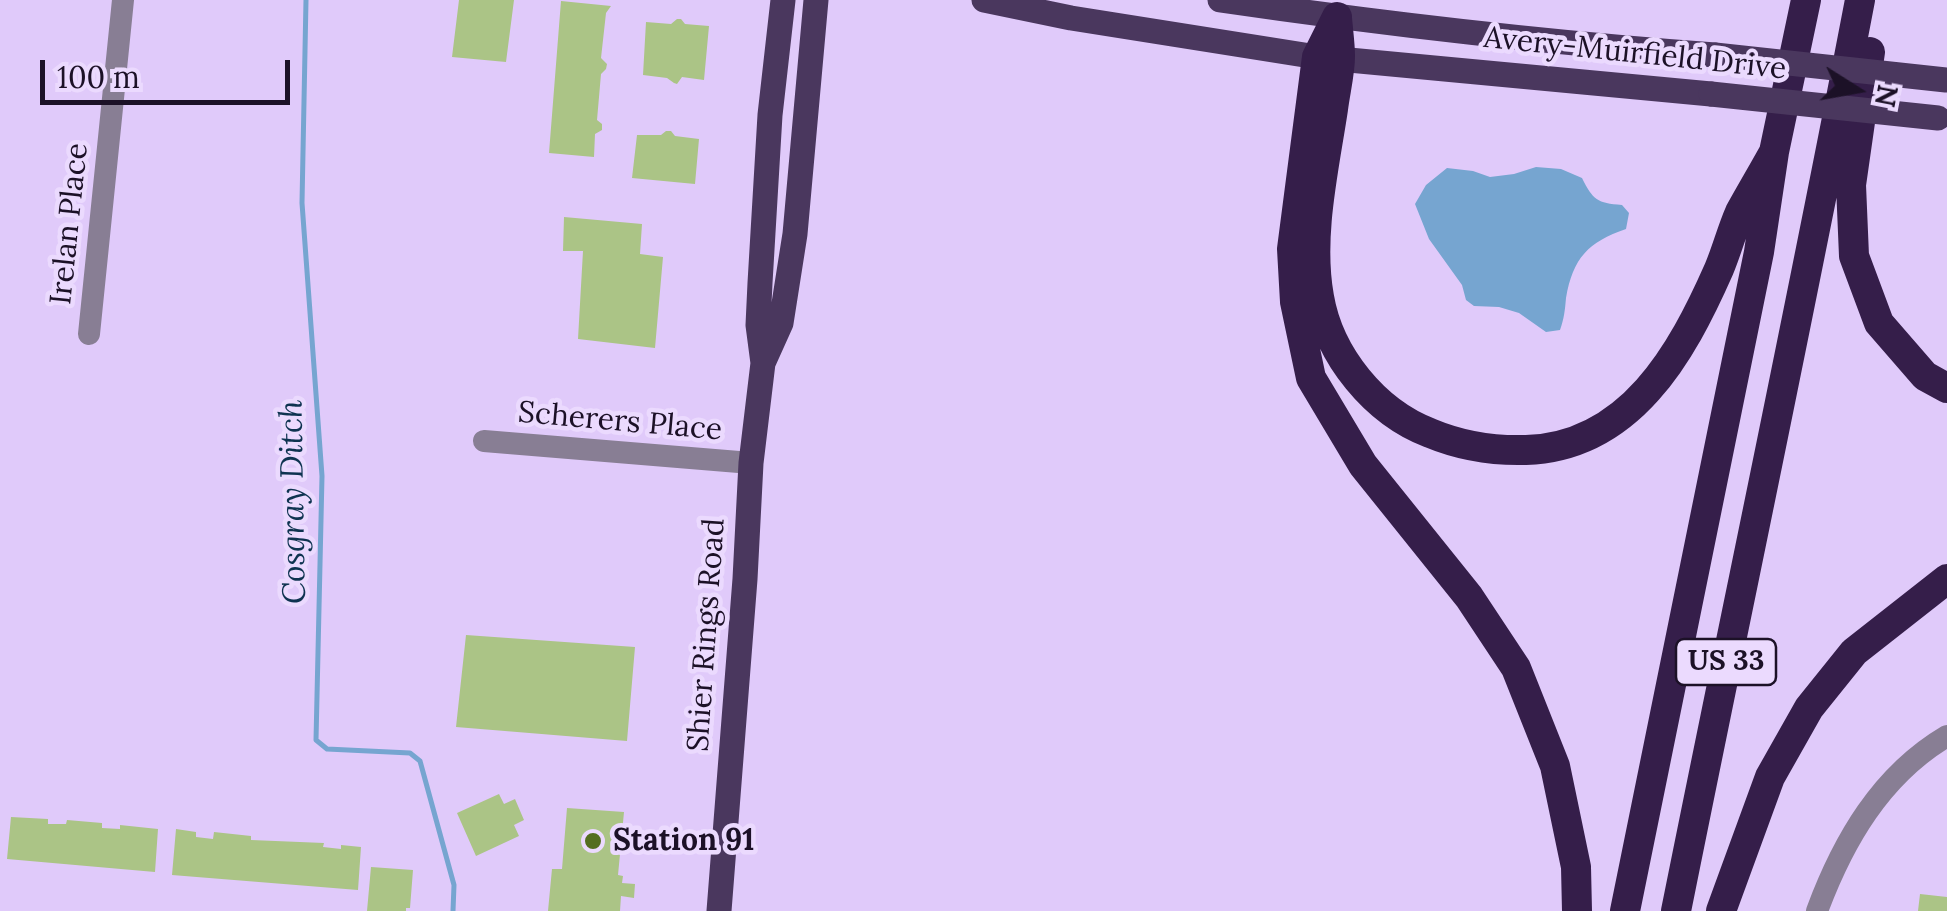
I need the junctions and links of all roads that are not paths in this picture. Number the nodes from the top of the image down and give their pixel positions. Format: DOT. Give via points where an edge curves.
graph roads {
  1 [pos="123,0"];
  2 [pos="782,0"];
  3 [pos="790,0"];
  4 [pos="816,0"];
  5 [pos="984,0"];
  6 [pos="1220,0"];
  7 [pos="1806,0"];
  8 [pos="1860,0"];
  9 [pos="1878,0"];
  10 [pos="1337,17"];
  11 [pos="1329,58"];
  12 [pos="1946,80"];
  13 [pos="1943,118"];
  14 [pos="1774,152"];
  15 [pos="790,262"];
  16 [pos="89,334"];
  17 [pos="762,363"];
  18 [pos="1947,388"];
  19 [pos="484,440"];
  20 [pos="752,463"];
  21 [pos="1947,579"];
  22 [pos="1947,736"];
  23 [pos="719,911"];
  24 [pos="1576,911"];
  25 [pos="1625,911"];
  26 [pos="1676,911"];
  27 [pos="1721,911"];
  28 [pos="1816,911"];
  1 -- 16 [label="street, Irelan Place"];
  2 -- 17 [label="main road, Shier Rings Road" via="760,283"];
  3 -- 15 [label="main road" via="774,226"];
  4 -- 15 [label="main road, Shier Rings Road"];
  5 -- 11 [label="main road, Avery-Muirfield Drive"];
  6 -- 10 [label="main road, Avery-Muirfield Drive"];
  7 -- 14 [label="highway, US 33"];
  8 -- 26 [label="highway, US 33"];
  9 -- 18 [label="highway" via="1851,185 1854,256 1880,323 1926,376"];
  10 -- 11 [label="highway"];
  10 -- 12 [label="main road, Avery-Muirfield Drive, bridge"];
  11 -- 13 [label="main road, Avery-Muirfield Drive, bridge"];
  11 -- 14 [label="highway" via="1316,248 1329,331 1364,387 1388,409 1414,427 1479,449 1562,444 1636,404 1694,322"];
  11 -- 24 [label="highway" via="1292,250 1295,302 1312,378 1363,466 1470,596 1516,668 1555,766 1576,868"];
  14 -- 25 [label="highway, US 33"];
  15 -- 17 [label="main road, Shier Rings Road" via="782,323"];
  17 -- 20 [label="main road, Shier Rings Road"];
  19 -- 20 [label="street, Scherers Place"];
  20 -- 23 [label="main road, Shier Rings Road"];
  21 -- 27 [label="highway" via="1854,652 1808,708 1770,777"];
  22 -- 28 [label="street" via="1891,780 1860,821"];
}
